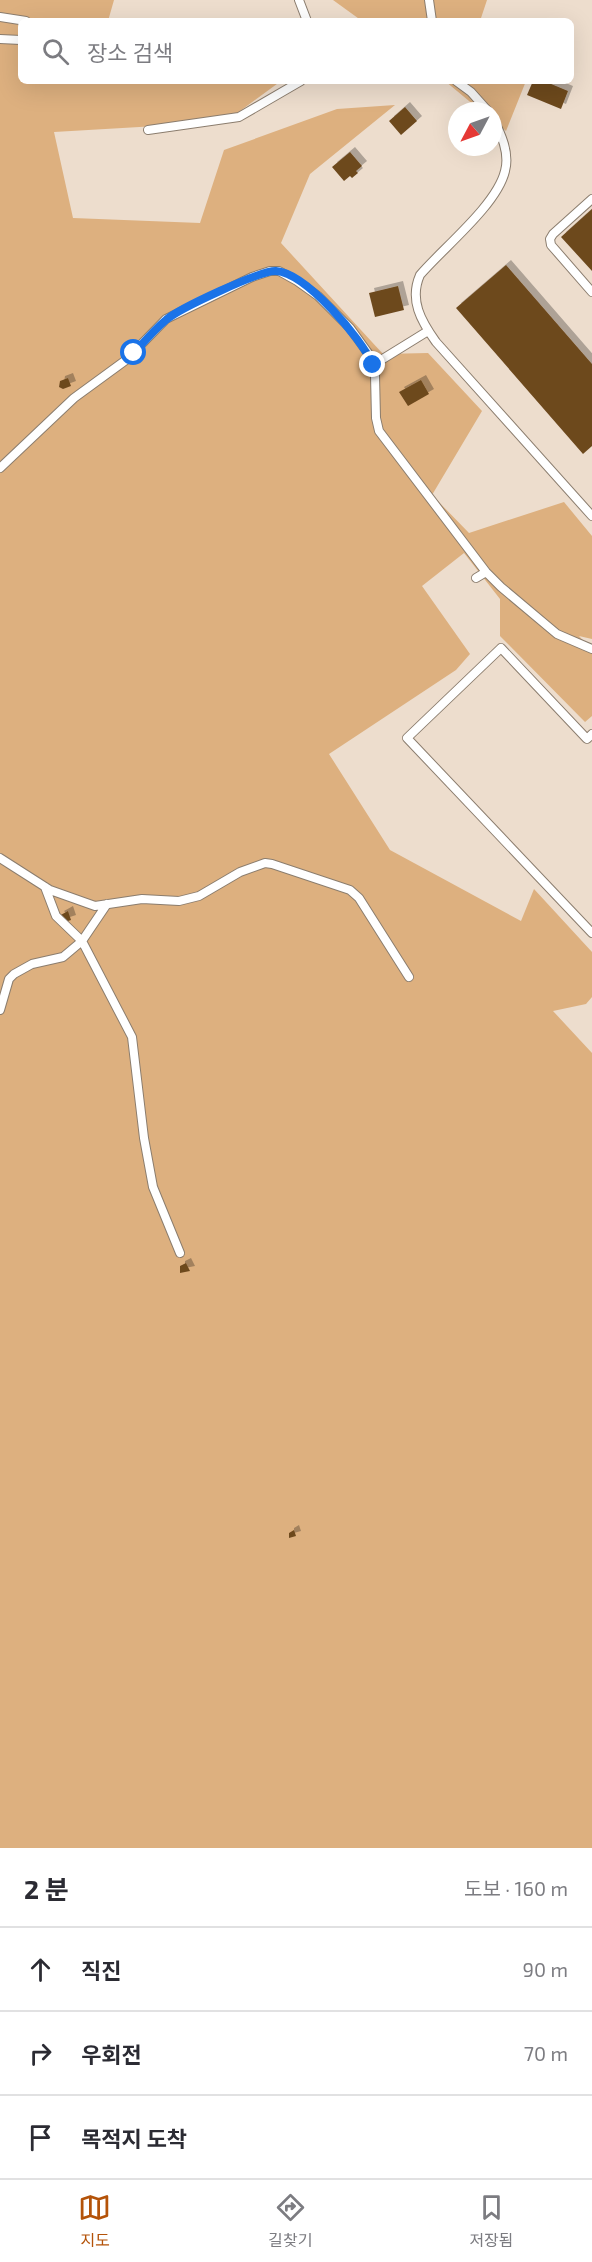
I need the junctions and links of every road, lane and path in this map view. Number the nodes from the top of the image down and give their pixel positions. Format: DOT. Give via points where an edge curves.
graph roads {
  1 [pos="299,0"];
  2 [pos="429,0"];
  3 [pos="0,17"];
  4 [pos="306,18"];
  5 [pos="432,18"];
  6 [pos="18,20"];
  7 [pos="0,39"];
  8 [pos="18,40"];
  9 [pos="297,84"];
  10 [pos="460,84"];
  11 [pos="480,102"];
  12 [pos="148,130"];
  13 [pos="502,137"];
  14 [pos="592,199"];
  15 [pos="592,292"];
  16 [pos="428,331"];
  17 [pos="373,365"];
  18 [pos="0,468"];
  19 [pos="592,516"];
  20 [pos="486,572"];
  21 [pos="476,578"];
  22 [pos="592,649"];
  23 [pos="592,734"];
  24 [pos="0,858"];
  25 [pos="45,886"];
  26 [pos="107,904"];
  27 [pos="592,933"];
  28 [pos="80,943"];
  29 [pos="409,977"];
  30 [pos="0,1010"];
  31 [pos="180,1253"];
  1 -- 4 [label="lane"];
  2 -- 5 [label="lane"];
  3 -- 6 [label="lane"];
  7 -- 8 [label="lane"];
  9 -- 12 [label="lane" via="239,117"];
  10 -- 11 [label="lane"];
  13 -- 16 [label="lane" via="506,170 500,186 420,275 415,287 415,299"];
  14 -- 15 [label="lane" via="550,239"];
  16 -- 17 [label="lane"];
  16 -- 19 [label="lane"];
  17 -- 18 [label="lane" via="350,328 318,296 279,271 270,271 166,320 126,360 74,398"];
  17 -- 20 [label="lane" via="379,431"];
  20 -- 21 [label="lane"];
  20 -- 22 [label="lane" via="557,634"];
  23 -- 27 [label="lane" via="587,739 501,648 407,738"];
  24 -- 25 [label="lane"];
  25 -- 26 [label="lane" via="95,906"];
  25 -- 28 [label="lane" via="56,916"];
  26 -- 28 [label="lane"];
  26 -- 29 [label="lane" via="142,899 179,901 199,896 255,866 272,864 350,890"];
  28 -- 30 [label="lane" via="63,957 32,964 14,974"];
  28 -- 31 [label="lane" via="132,1037 153,1187"];
}
